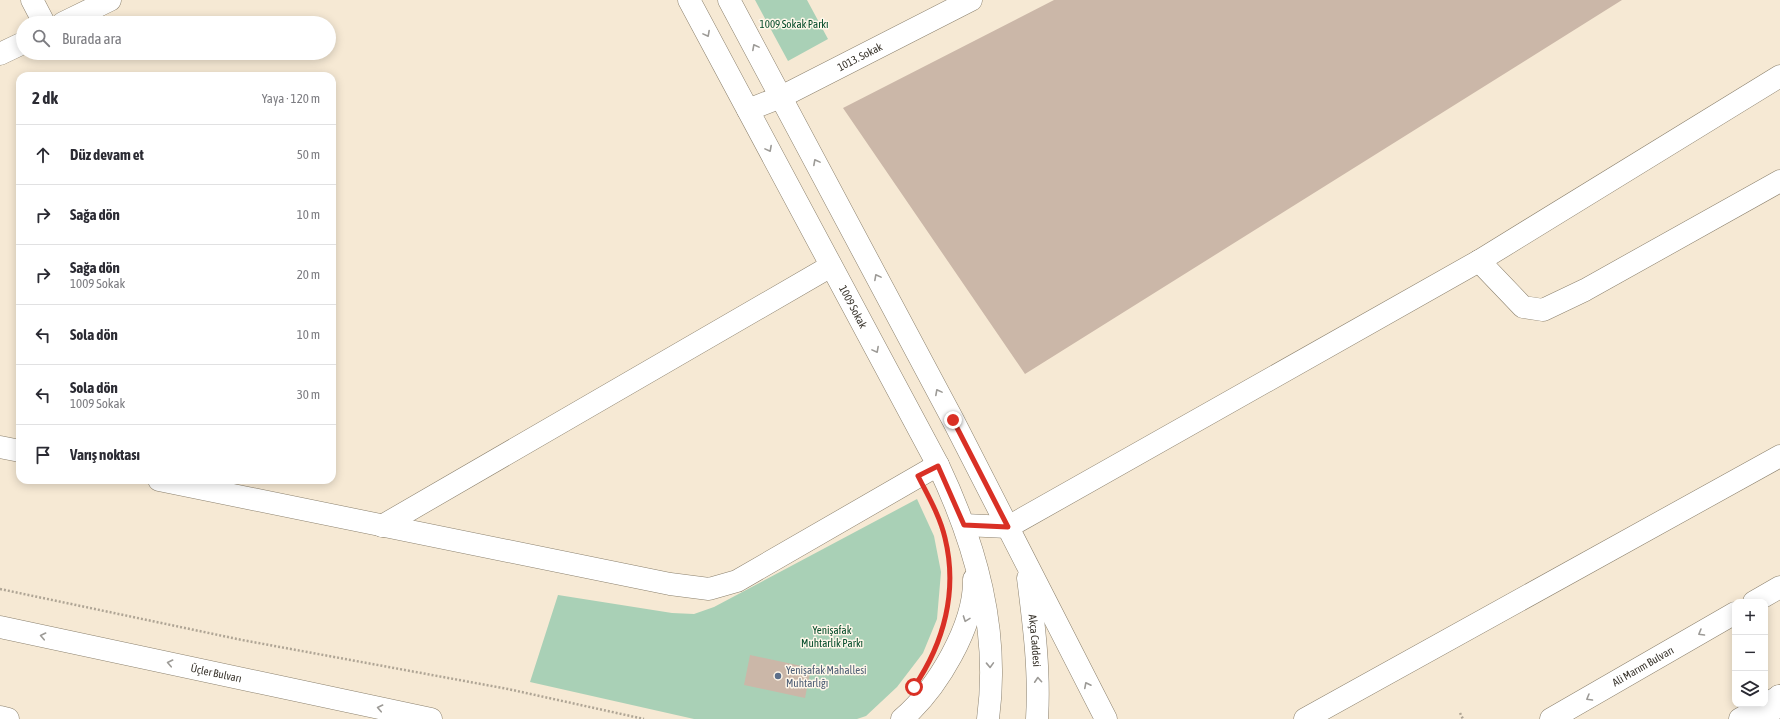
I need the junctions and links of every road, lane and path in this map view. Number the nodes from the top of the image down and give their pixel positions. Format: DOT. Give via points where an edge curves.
graph roads {
  1 [pos="32,0"];
  2 [pos="110,0"];
  3 [pos="689,0"];
  4 [pos="729,0"];
  5 [pos="971,0"];
  6 [pos="40,16"];
  7 [pos="77,16"];
  8 [pos="16,46"];
  9 [pos="0,54"];
  10 [pos="1780,76"];
  11 [pos="781,97"];
  12 [pos="748,110"];
  13 [pos="1780,181"];
  14 [pos="1479,261"];
  15 [pos="831,266"];
  16 [pos="0,447"];
  17 [pos="16,450"];
  18 [pos="1780,456"];
  19 [pos="938,466"];
  20 [pos="178,484"];
  21 [pos="964,525"];
  22 [pos="382,526"];
  23 [pos="1008,527"];
  24 [pos="973,553"];
  25 [pos="1026,563"];
  26 [pos="1780,587"];
  27 [pos="0,588"];
  28 [pos="1759,599"];
  29 [pos="1732,615"];
  30 [pos="0,627"];
  31 [pos="1780,696"];
  32 [pos="1460,713"];
  33 [pos="0,717"];
  34 [pos="1553,718"];
  35 [pos="8,719"];
  36 [pos="431,719"];
  37 [pos="644,719"];
  38 [pos="902,719"];
  39 [pos="988,719"];
  40 [pos="1037,719"];
  41 [pos="1106,719"];
  42 [pos="1305,719"];
  43 [pos="1463,719"];
  44 [pos="1740,719"];
  45 [pos="1766,719"];
  1 -- 6 [label="street"];
  2 -- 7 [label="street"];
  3 -- 12 [label="street, 1009 Sokak, one-way"];
  11 -- 4 [label="street, one-way"];
  5 -- 11 [label="street, 1013. Sokak"];
  8 -- 9 [label="street"];
  10 -- 14 [label="street"];
  11 -- 12 [label="street, 1013. Sokak"];
  23 -- 11 [label="street, one-way"];
  12 -- 15 [label="street, 1009 Sokak, one-way"];
  13 -- 14 [label="street" via="1585,290 1543,310 1523,307"];
  14 -- 23 [label="street"];
  15 -- 19 [label="street, 1009 Sokak, one-way"];
  15 -- 22 [label="street"];
  16 -- 17 [label="street"];
  18 -- 42 [label="street"];
  19 -- 21 [label="street, 1009 Sokak"];
  19 -- 22 [label="street" via="738,581 709,589 670,584"];
  20 -- 22 [label="street"];
  21 -- 23 [label="street"];
  21 -- 24 [label="street, 1009 Sokak"];
  23 -- 25 [label="street"];
  24 -- 38 [label="street, one-way" via="974,586 971,607 961,634 948,662 930,688 915,708"];
  24 -- 39 [label="street, 1009 Sokak, one-way" via="989,626 991,672"];
  40 -- 25 [label="street, Akça Caddesi, one-way" via="1039,691"];
  41 -- 25 [label="street, one-way"];
  26 -- 28 [label="street"];
  27 -- 37 [label="path" via="242,640 508,689"];
  29 -- 34 [label="street, Ali Marım Bulvarı, one-way"];
  36 -- 30 [label="street, Üçler Bulvarı, one-way"];
  31 -- 44 [label="street"];
  31 -- 45 [label="street"];
  32 -- 43 [label="path"];
  33 -- 35 [label="street"];
}
